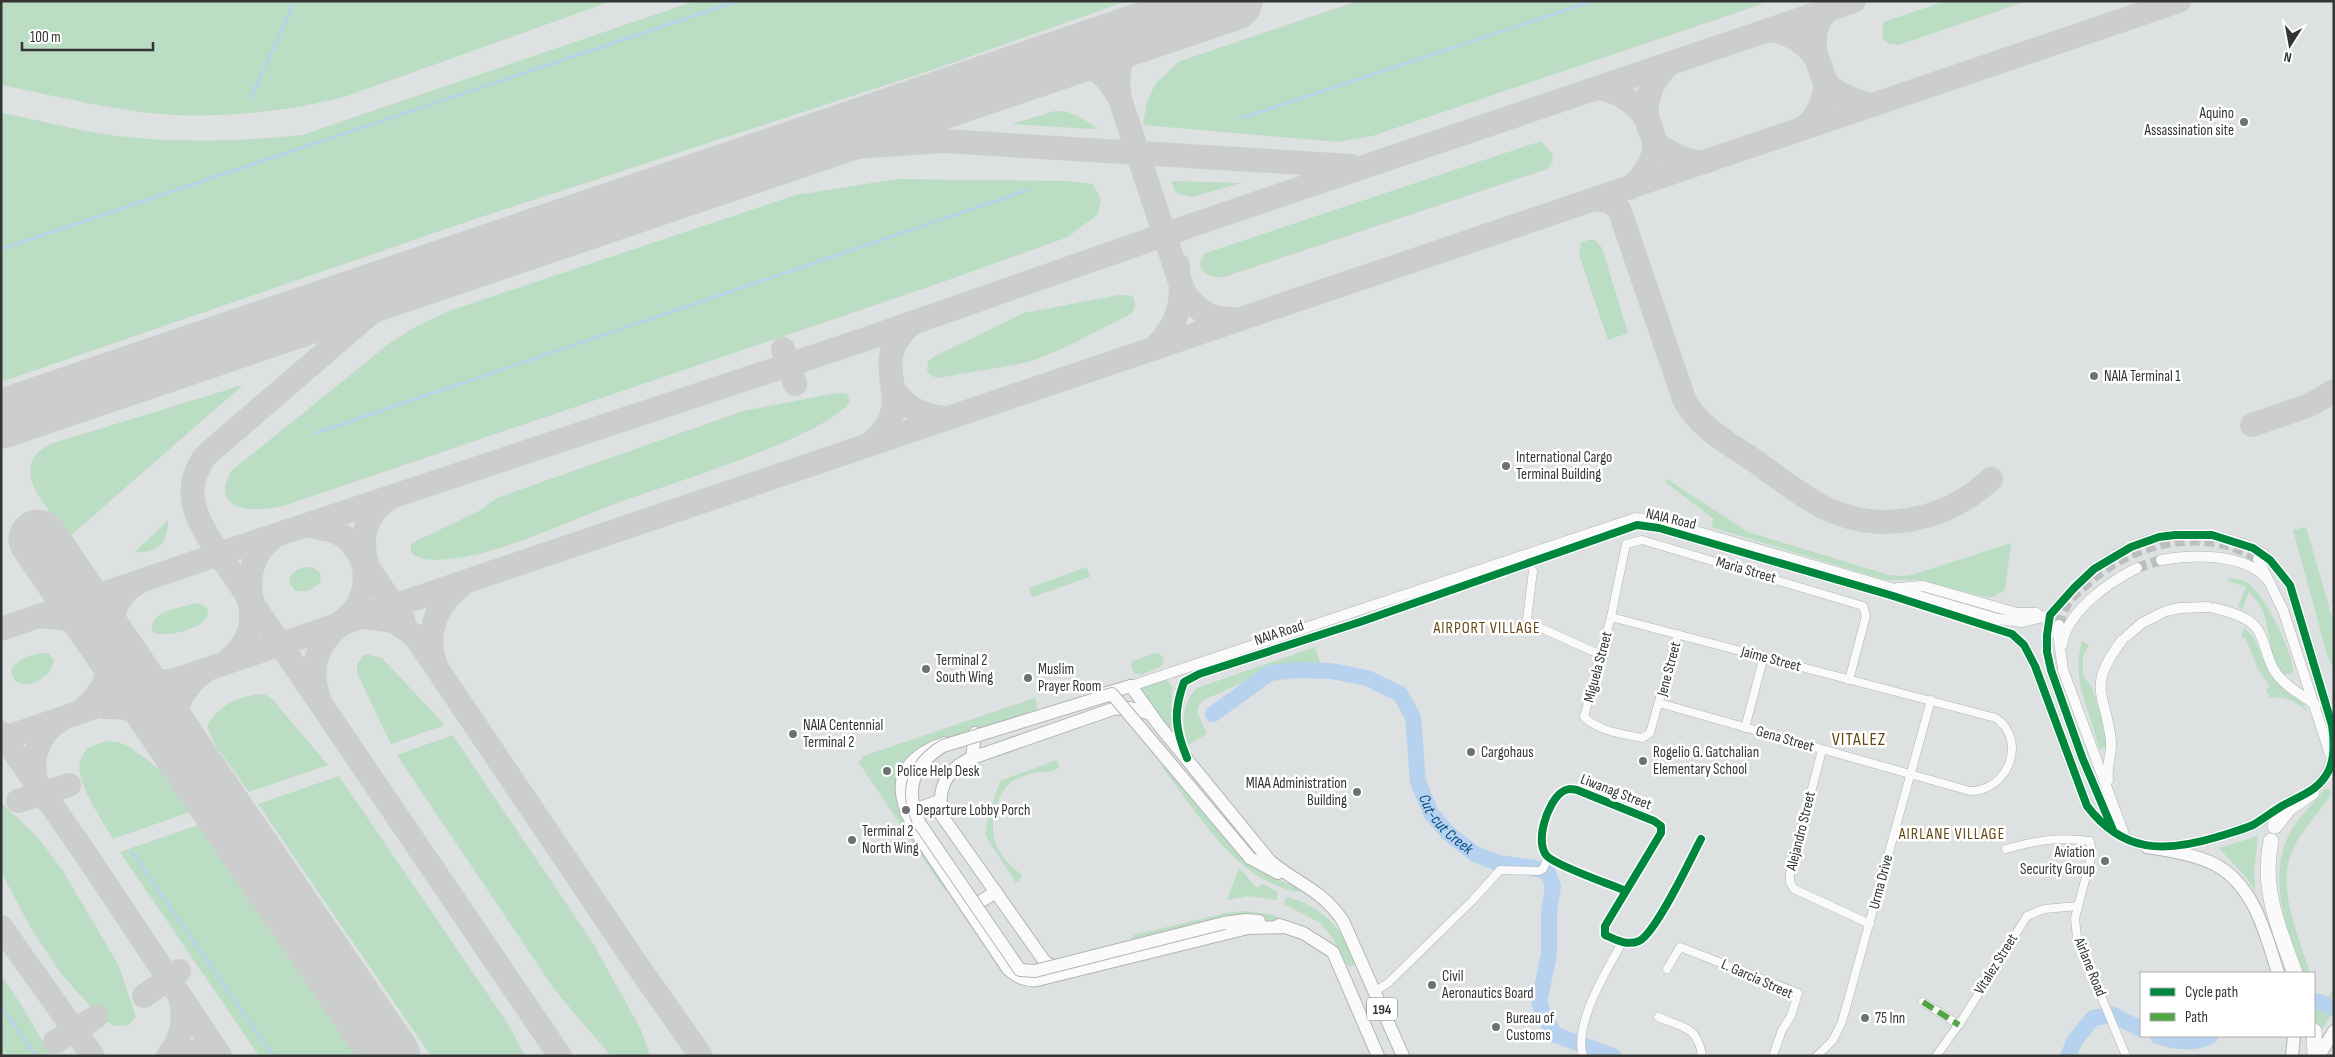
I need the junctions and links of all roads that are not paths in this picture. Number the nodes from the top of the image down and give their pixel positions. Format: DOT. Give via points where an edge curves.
graph roads {
  1 [pos="2258,559"];
  2 [pos="2161,560"];
  3 [pos="2137,568"];
  4 [pos="1533,572"];
  5 [pos="2273,586"];
  6 [pos="1895,589"];
  7 [pos="2063,608"];
  8 [pos="2050,615"];
  9 [pos="1611,617"];
  10 [pos="2059,626"];
  11 [pos="1678,634"];
  12 [pos="2061,651"];
  13 [pos="1601,654"];
  14 [pos="1764,656"];
  15 [pos="1849,680"];
  16 [pos="1131,686"];
  17 [pos="1931,700"];
  18 [pos="1659,703"];
  19 [pos="2314,704"];
  20 [pos="1060,707"];
  21 [pos="1113,709"];
  22 [pos="1151,714"];
  23 [pos="2331,715"];
  24 [pos="1584,717"];
  25 [pos="1066,726"];
  26 [pos="1745,728"];
  27 [pos="975,733"];
  28 [pos="1822,750"];
  29 [pos="972,758"];
  30 [pos="1187,758"];
  31 [pos="2333,759"];
  32 [pos="1910,776"];
  33 [pos="2312,792"];
  34 [pos="2110,796"];
  35 [pos="939,801"];
  36 [pos="906,813"];
  37 [pos="2275,826"];
  38 [pos="2113,830"];
  39 [pos="2125,837"];
  40 [pos="1701,839"];
  41 [pos="2272,841"];
  42 [pos="2147,847"];
  43 [pos="2006,849"];
  44 [pos="1548,857"];
  45 [pos="1288,876"];
  46 [pos="1626,891"];
  47 [pos="996,892"];
  48 [pos="2078,906"];
  49 [pos="968,909"];
  50 [pos="1870,924"];
  51 [pos="1286,927"];
  52 [pos="1622,943"];
  53 [pos="1365,968"];
  54 [pos="1667,968"];
  55 [pos="2278,972"];
  56 [pos="2295,972"];
  57 [pos="1067,973"];
  58 [pos="1344,978"];
  59 [pos="1374,992"];
  60 [pos="1923,1002"];
  61 [pos="1658,1017"];
  62 [pos="1959,1025"];
  63 [pos="2334,1031"];
  64 [pos="2294,1037"];
  65 [pos="2314,1037"];
  66 [pos="1583,1054"];
  67 [pos="1378,1056"];
  68 [pos="1403,1056"];
  69 [pos="1702,1056"];
  70 [pos="1772,1056"];
  71 [pos="1817,1056"];
  72 [pos="1936,1056"];
  73 [pos="2126,1056"];
  74 [pos="2292,1056"];
  75 [pos="2315,1056"];
  76 [pos="2320,1056"];
  1 -- 5 [label="street"];
  2 -- 5 [label="street" via="2197,556 2243,563 2259,571"];
  3 -- 12 [label="street" via="2112,582 2085,606 2064,633"];
  4 -- 13 [label="street" via="1527,619"];
  5 -- 19 [label="street"];
  6 -- 7 [label="street" via="1923,586 2025,615"];
  6 -- 8 [label="street, NAIA Road" via="2009,621 2034,620"];
  6 -- 16 [label="street, NAIA Road" via="1669,524 1636,518"];
  8 -- 23 [label="street, bridge" via="2094,569 2131,547 2160,537 2212,535 2252,548 2278,568 2290,585"];
  8 -- 38 [label="street" via="2047,652 2072,728"];
  9 -- 11 [label="street, Jaime Street"];
  9 -- 13 [label="street, Miguela Street"];
  9 -- 15 [label="street, Maria Street" via="1626,544 1642,540 1863,606 1866,616"];
  10 -- 12 [label="street"];
  11 -- 14 [label="street, Jaime Street"];
  11 -- 18 [label="street, Jene Street"];
  12 -- 34 [label="street" via="2063,670"];
  13 -- 24 [label="street, Miguela Street"];
  14 -- 15 [label="street, Jaime Street"];
  14 -- 26 [label="street"];
  15 -- 17 [label="street, Jaime Street"];
  16 -- 20 [label="main road"];
  16 -- 21 [label="main road"];
  16 -- 22 [label="main road, NAIA Road"];
  17 -- 32 [label="street, Urma Drive"];
  17 -- 32 [label="street, Gena Street" via="1996,718 2003,723 2010,737 2010,760 2000,780 1985,790 1970,791"];
  18 -- 24 [label="street, Jene Street" via="1650,733 1642,738 1593,725"];
  18 -- 26 [label="street, Gena Street"];
  19 -- 23 [label="street"];
  19 -- 31 [label="street"];
  19 -- 34 [label="street" via="2280,678 2254,625 2211,607 2187,607 2164,612 2142,623 2125,638 2108,662 2100,682 2110,740 2107,775"];
  20 -- 25 [label="main road"];
  20 -- 27 [label="main road"];
  21 -- 22 [label="main road" via="1130,708"];
  21 -- 25 [label="main road"];
  22 -- 30 [label="main road, NAIA Road"];
  23 -- 31 [label="street"];
  25 -- 29 [label="main road"];
  26 -- 28 [label="street, Gena Street"];
  27 -- 29 [label="main road"];
  27 -- 36 [label="main road" via="928,749 911,761 901,792"];
  28 -- 32 [label="street, Gena Street"];
  28 -- 50 [label="street, Alejandro Street" via="1790,882 1794,889"];
  29 -- 35 [label="main road" via="947,775"];
  30 -- 38 [label="street, NAIA Road" via="1179,740 1176,713 1184,682 1199,674 1360,622 1637,525 1659,528 2012,634 2024,645 2035,666 2087,806 2097,819"];
  30 -- 45 [label="main road, NAIA Road" via="1254,843"];
  31 -- 33 [label="street" via="2325,777"];
  32 -- 50 [label="street, Urma Drive"];
  33 -- 37 [label="highway" via="2289,808"];
  33 -- 42 [label="street" via="2302,794 2251,826 2187,846"];
  34 -- 39 [label="street"];
  35 -- 36 [label="main road"];
  35 -- 47 [label="main road" via="942,816"];
  36 -- 49 [label="main road"];
  38 -- 39 [label="street, NAIA Road"];
  39 -- 42 [label="street, NAIA Road"];
  40 -- 52 [label="street" via="1645,937 1632,943"];
  41 -- 56 [label="highway" via="2267,871 2268,890"];
  42 -- 55 [label="main road" via="2195,857 2228,873 2242,888 2256,913"];
  43 -- 48 [label="street, Airlane Road" via="2037,840 2068,838 2090,842 2092,854"];
  44 -- 46 [label="street"];
  44 -- 46 [label="street, Liwanag Street" via="1540,838 1560,792 1577,790 1654,821 1661,826 1660,833"];
  44 -- 59 [label="street" via="1541,870 1500,870 1394,977"];
  45 -- 51 [label="main road, bridge" via="1269,870 1250,858 1112,694 943,746 930,754 916,773 911,798 920,824 1020,970 1035,971 1224,923 1267,921"];
  45 -- 53 [label="main road, NAIA Road / 194" via="1323,896 1343,921"];
  46 -- 52 [label="street" via="1604,931"];
  47 -- 49 [label="main road"];
  47 -- 57 [label="main road" via="1045,962"];
  48 -- 62 [label="street, Vitalez Street" via="2044,909 2026,916"];
  48 -- 73 [label="street, Airlane Road" via="2075,918 2077,938"];
  49 -- 57 [label="main road" via="1016,976 1029,980"];
  50 -- 71 [label="street, Urma Drive" via="1838,1031 1827,1048"];
  51 -- 57 [label="main road" via="1248,928"];
  51 -- 58 [label="main road, 194" via="1319,941 1333,952"];
  52 -- 66 [label="street" via="1588,1008"];
  53 -- 58 [label="main road"];
  53 -- 59 [label="main road, NAIA Road / 194"];
  54 -- 70 [label="street, L. Garcia Street" via="1680,946 1798,993"];
  58 -- 67 [label="main road, 194"];
  59 -- 68 [label="main road, NAIA Road / 194"];
  60 -- 62 [label="street"];
  61 -- 69 [label="street" via="1695,1033"];
  62 -- 72 [label="street, Vitalez Street"];
  63 -- 76 [label="main road"];
  64 -- 74 [label="main road"];
  65 -- 75 [label="highway"];
}
